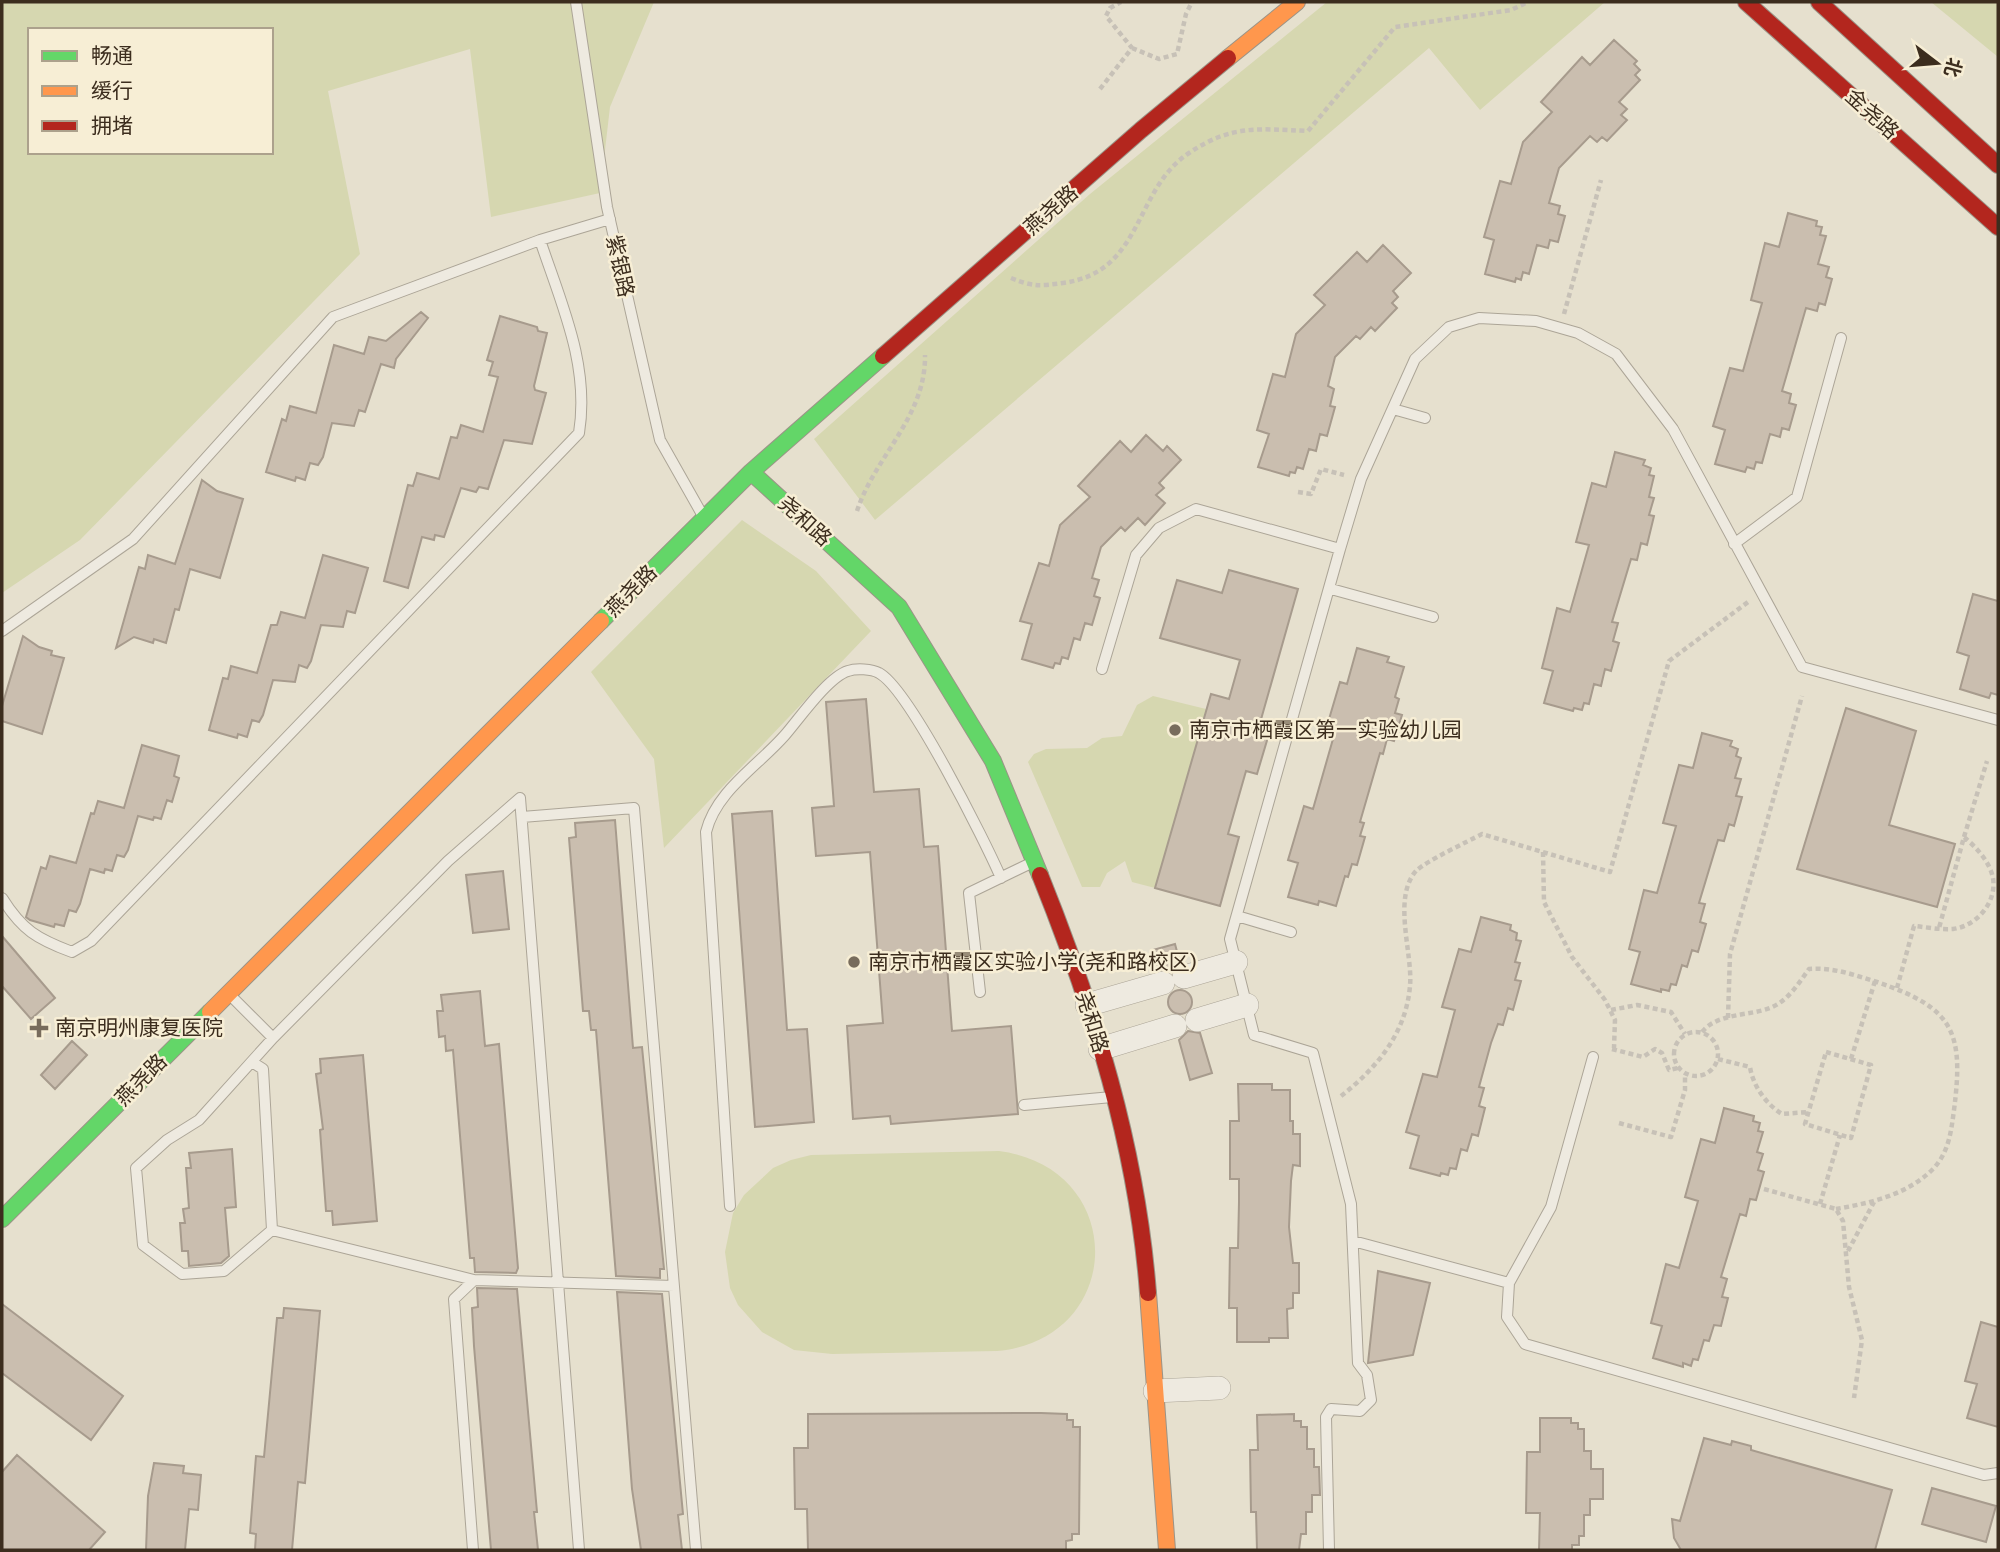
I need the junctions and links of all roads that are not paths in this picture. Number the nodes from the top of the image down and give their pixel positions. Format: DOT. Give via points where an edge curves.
graph roads {
  1 [pos="576,2"];
  2 [pos="1297,2"];
  3 [pos="1746,2"];
  4 [pos="1819,2"];
  5 [pos="1998,165"];
  6 [pos="610,219"];
  7 [pos="1998,227"];
  8 [pos="540,240"];
  9 [pos="1841,338"];
  10 [pos="1393,409"];
  11 [pos="1424,418"];
  12 [pos="751,472"];
  13 [pos="704,519"];
  14 [pos="1734,544"];
  15 [pos="1340,550"];
  16 [pos="1331,589"];
  17 [pos="1433,617"];
  18 [pos="2,631"];
  19 [pos="1102,669"];
  20 [pos="1998,720"];
  21 [pos="522,817"];
  22 [pos="1034,862"];
  23 [pos="1001,878"];
  24 [pos="2,898"];
  25 [pos="1237,916"];
  26 [pos="1291,932"];
  27 [pos="1236,962"];
  28 [pos="981,992"];
  29 [pos="228,993"];
  30 [pos="1087,1005"];
  31 [pos="1247,1005"];
  32 [pos="273,1038"];
  33 [pos="1100,1049"];
  34 [pos="1592,1057"];
  35 [pos="252,1062"];
  36 [pos="1115,1096"];
  37 [pos="1024,1105"];
  38 [pos="730,1206"];
  39 [pos="2,1219"];
  40 [pos="272,1230"];
  41 [pos="1353,1241"];
  42 [pos="474,1280"];
  43 [pos="1509,1283"];
  44 [pos="674,1286"];
  45 [pos="1219,1388"];
  46 [pos="1155,1391"];
  47 [pos="1998,1473"];
  48 [pos="473,1550"];
  49 [pos="579,1550"];
  50 [pos="696,1550"];
  51 [pos="1167,1550"];
  52 [pos="1329,1550"];
  1 -- 6 [label="lane, 紫银路"];
  2 -- 12 [label="main road, 燕尧路" via="1141,130"];
  3 -- 7 [label="main road, 金尧路"];
  4 -- 5 [label="main road"];
  6 -- 8 [label="lane"];
  6 -- 13 [label="lane, 紫银路" via="660,440"];
  8 -- 18 [label="lane" via="333,317 133,539"];
  8 -- 24 [label="lane" via="576,347 583,408 579,433 91,942 72,952 45,942 19,925"];
  9 -- 14 [label="lane" via="1797,497"];
  10 -- 11 [label="lane"];
  10 -- 14 [label="lane" via="1415,359 1449,327 1479,318 1536,321 1578,333 1616,354 1672,429"];
  10 -- 15 [label="lane" via="1361,479"];
  12 -- 13 [label="main road, 燕尧路"];
  12 -- 22 [label="main road, 尧和路" via="899,607 993,761"];
  13 -- 29 [label="main road, 燕尧路"];
  14 -- 20 [label="lane" via="1802,667"];
  15 -- 16 [label="lane"];
  15 -- 19 [label="lane" via="1196,509 1177,517 1158,528 1136,555"];
  16 -- 17 [label="lane"];
  16 -- 25 [label="lane"];
  21 -- 32 [label="lane" via="520,798 448,861"];
  21 -- 44 [label="lane" via="634,808"];
  21 -- 49 [label="lane"];
  22 -- 23 [label="lane"];
  22 -- 30 [label="main road, 尧和路"];
  23 -- 28 [label="lane" via="969,893"];
  23 -- 38 [label="lane" via="980,829 942,764 895,686 878,673 847,671 834,679 776,746 715,805 706,832"];
  25 -- 26 [label="lane"];
  25 -- 27 [label="lane" via="1230,939"];
  27 -- 30 [label="street"];
  27 -- 31 [label="lane"];
  29 -- 32 [label="lane"];
  29 -- 39 [label="main road, 燕尧路"];
  30 -- 33 [label="main road, 尧和路"];
  31 -- 33 [label="street"];
  31 -- 41 [label="lane" via="1254,1035 1313,1053 1351,1204"];
  32 -- 35 [label="lane"];
  33 -- 36 [label="main road, 尧和路"];
  34 -- 43 [label="lane" via="1551,1208"];
  35 -- 40 [label="lane" via="263,1069"];
  35 -- 40 [label="lane" via="199,1121 166,1140 136,1168 143,1245 182,1274 224,1271"];
  36 -- 37 [label="lane"];
  36 -- 46 [label="main road, 尧和路" via="1143,1231"];
  40 -- 42 [label="lane"];
  41 -- 43 [label="lane"];
  41 -- 52 [label="lane" via="1358,1363 1367,1375 1371,1400 1360,1411 1331,1409 1326,1417"];
  42 -- 44 [label="lane"];
  42 -- 48 [label="lane" via="454,1298"];
  43 -- 47 [label="lane" via="1507,1317 1525,1343 1984,1475"];
  44 -- 50 [label="lane"];
  45 -- 46 [label="street"];
  46 -- 51 [label="main road, 尧和路"];
}
